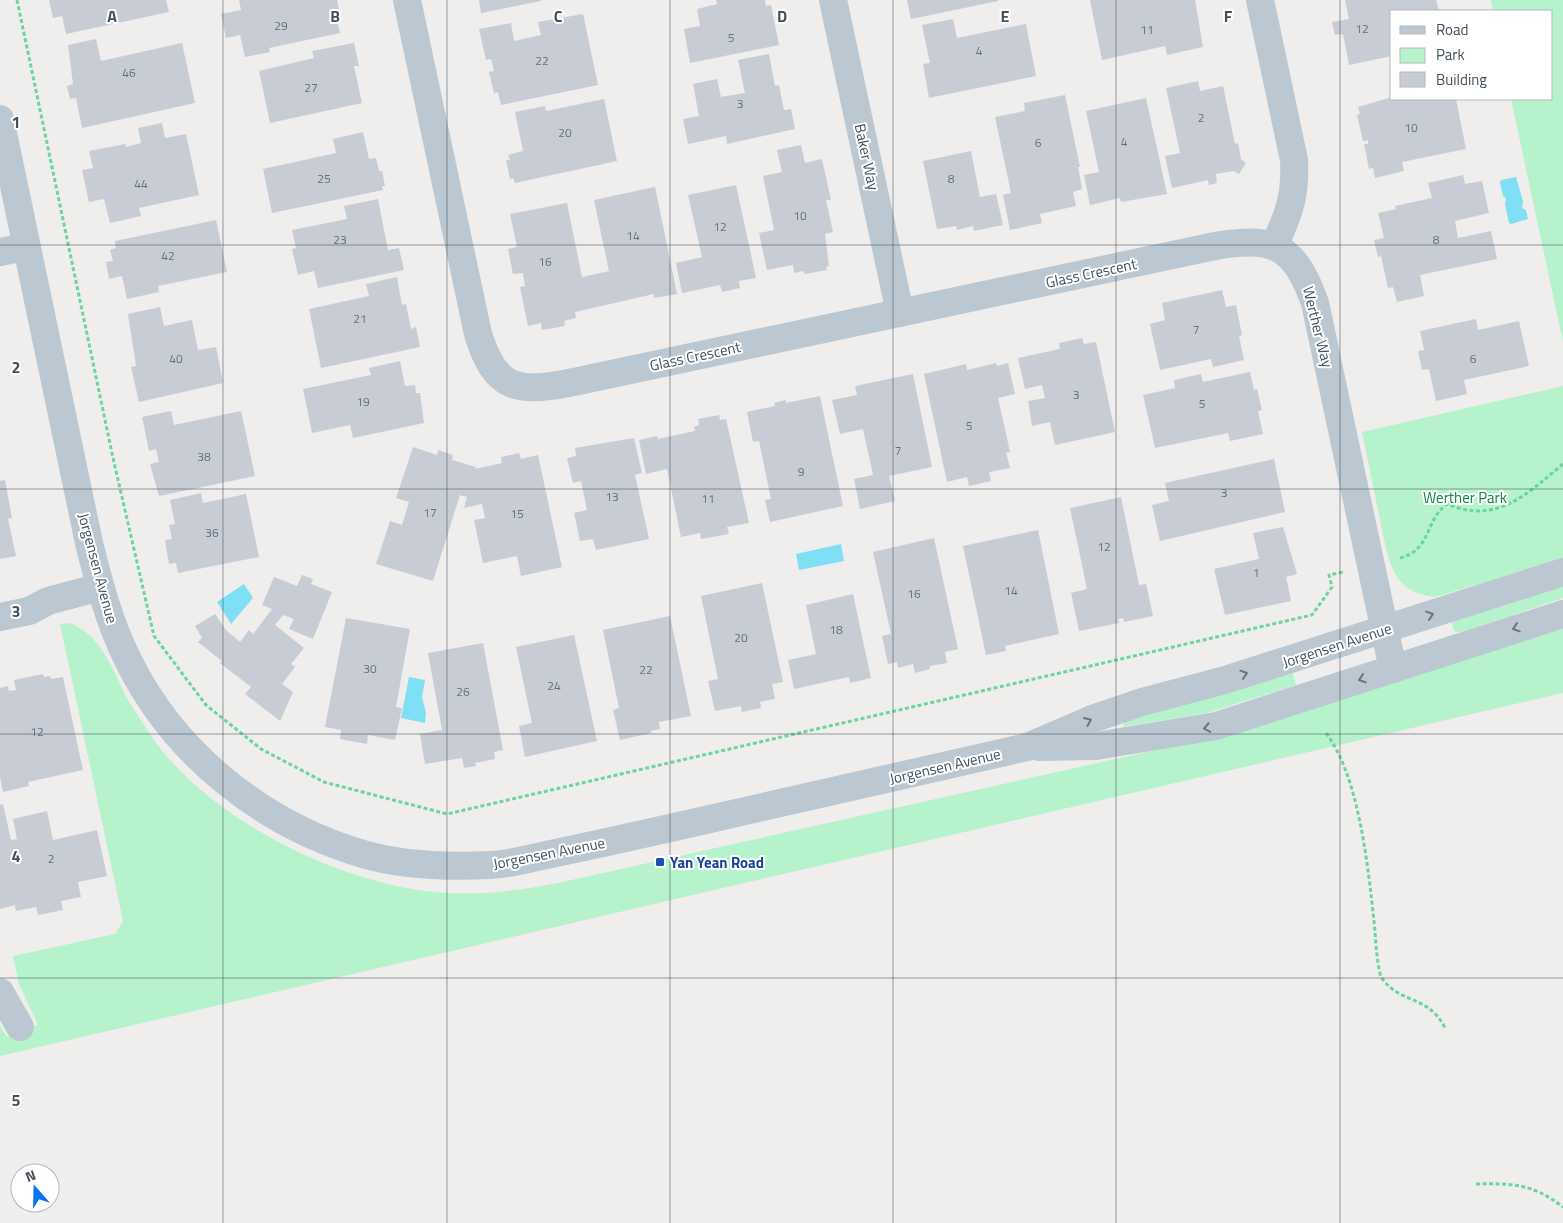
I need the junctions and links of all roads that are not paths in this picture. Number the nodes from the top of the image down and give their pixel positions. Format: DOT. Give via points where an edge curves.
graph roads {
  1 [pos="407,0"];
  2 [pos="834,0"];
  3 [pos="1260,0"];
  4 [pos="0,119"];
  5 [pos="17,239"];
  6 [pos="1274,246"];
  7 [pos="0,252"];
  8 [pos="900,313"];
  9 [pos="1563,572"];
  10 [pos="102,594"];
  11 [pos="1563,614"];
  12 [pos="0,618"];
  13 [pos="1384,630"];
  14 [pos="1393,669"];
  15 [pos="1027,747"];
  16 [pos="0,992"];
  17 [pos="20,1027"];
  1 -- 8 [label="street, Glass Crescent" via="478,334 486,358 496,373 510,384 542,388"];
  2 -- 8 [label="street, Baker Way"];
  3 -- 6 [label="street" via="1296,183 1290,212"];
  4 -- 5 [label="street, Jorgensen Avenue"];
  5 -- 7 [label="street"];
  5 -- 10 [label="street, Jorgensen Avenue"];
  6 -- 8 [label="street, Glass Crescent" via="1257,242 1215,246"];
  6 -- 13 [label="street, Werther Way" via="1289,255 1299,267 1314,303"];
  13 -- 9 [label="street, Jorgensen Avenue, one-way"];
  10 -- 12 [label="street" via="48,601 29,611"];
  10 -- 15 [label="street, Jorgensen Avenue" via="128,660 146,692 165,721 212,772 288,824 364,855 404,862 494,865"];
  11 -- 14 [label="street, Jorgensen Avenue, one-way"];
  13 -- 14 [label="street, Werther Way"];
  15 -- 13 [label="street, Jorgensen Avenue, one-way" via="1142,702 1225,680"];
  14 -- 15 [label="street, Jorgensen Avenue, one-way" via="1216,726 1096,746"];
  16 -- 17 [label="street"];
}
